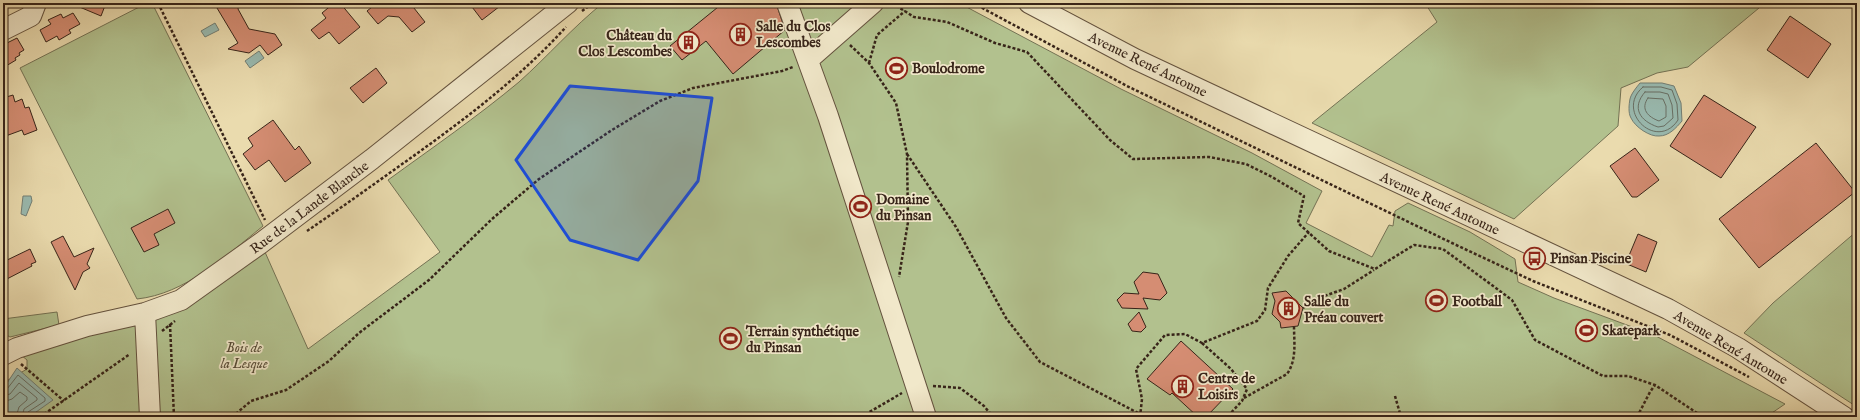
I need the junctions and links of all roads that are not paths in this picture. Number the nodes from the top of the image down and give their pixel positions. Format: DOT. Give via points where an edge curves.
graph roads {
  1 [pos="36,3"];
  2 [pos="568,3"];
  3 [pos="787,3"];
  4 [pos="873,3"];
  5 [pos="1029,3"];
  6 [pos="3,30"];
  7 [pos="808,60"];
  8 [pos="151,311"];
  9 [pos="10,352"];
  10 [pos="150,417"];
  11 [pos="926,417"];
  12 [pos="1844,417"];
  1 -- 6 [label="street" via="31,16"];
  2 -- 8 [label="street, Rue de la Lande Blanche" via="272,235 181,300"];
  3 -- 7 [label="street"];
  4 -- 7 [label="street"];
  5 -- 12 [label="street, Avenue René Antoune" via="1135,59 1668,309 1731,344"];
  7 -- 11 [label="street"];
  8 -- 9 [label="street, Rue de la Lande Blanche" via="87,326"];
  8 -- 10 [label="street"];
}
